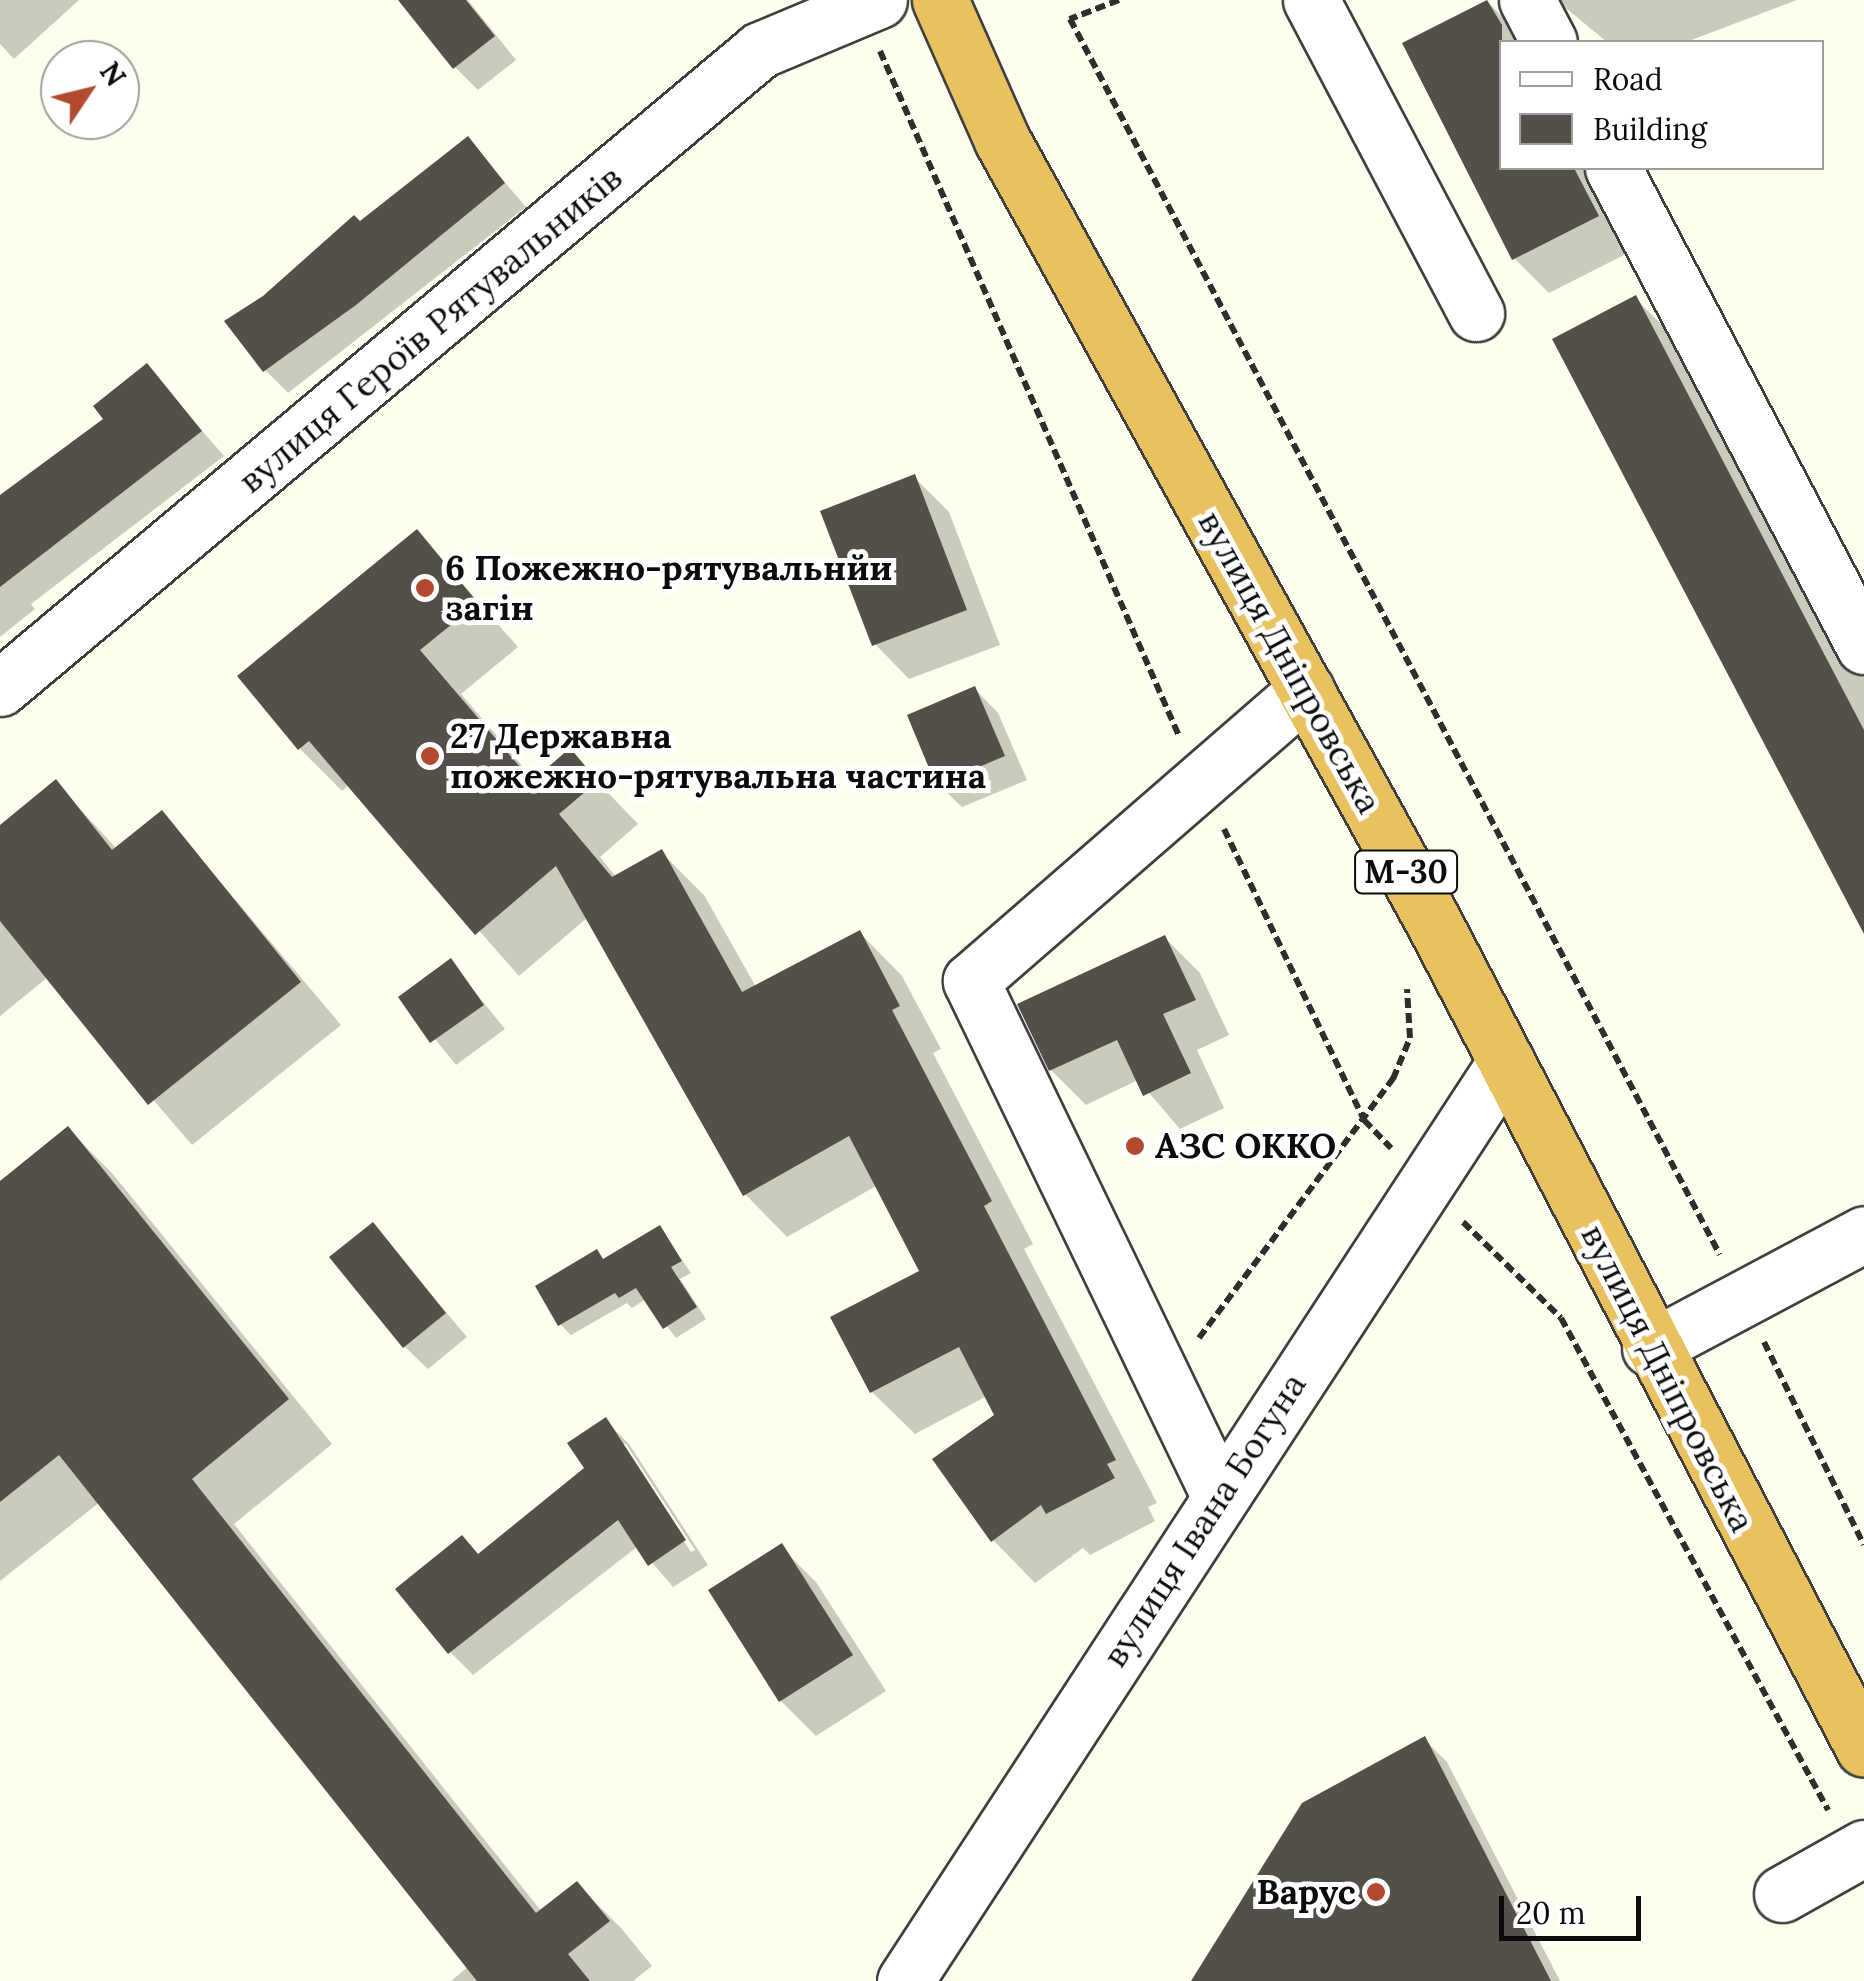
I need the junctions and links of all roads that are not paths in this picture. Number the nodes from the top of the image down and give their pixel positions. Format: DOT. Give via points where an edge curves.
graph roads {
  1 [pos="879,0"];
  2 [pos="940,0"];
  3 [pos="1311,0"];
  4 [pos="1527,0"];
  5 [pos="1548,40"];
  6 [pos="1614,170"];
  7 [pos="1476,313"];
  8 [pos="1864,646"];
  9 [pos="0,688"];
  10 [pos="1306,690"];
  11 [pos="1506,1061"];
  12 [pos="1864,1234"];
  13 [pos="1650,1348"];
  14 [pos="1220,1496"];
  15 [pos="1864,1749"];
  16 [pos="1858,1851"];
  17 [pos="1782,1894"];
  18 [pos="905,1981"];
  1 -- 9 [label="street, вулиця Героїв Рятувальників" via="760,50"];
  2 -- 10 [label="highway, вулиця Дніпровська / М-30" via="1002,140"];
  3 -- 7 [label="street"];
  4 -- 5 [label="street"];
  6 -- 8 [label="street"];
  10 -- 11 [label="highway, вулиця Дніпровська / М-30"];
  10 -- 14 [label="street" via="970,981"];
  11 -- 13 [label="highway, вулиця Дніпровська / М-30"];
  11 -- 14 [label="street, вулиця Івана Богуна"];
  12 -- 13 [label="street"];
  13 -- 15 [label="highway, вулиця Дніпровська / М-30"];
  14 -- 18 [label="street, вулиця Івана Богуна"];
  16 -- 17 [label="street"];
}
